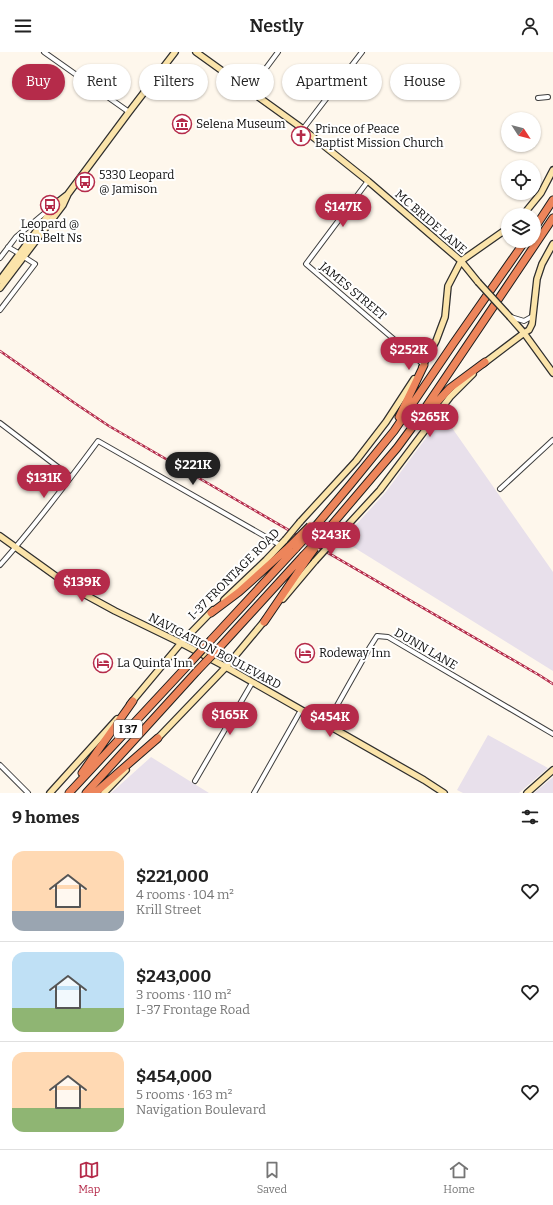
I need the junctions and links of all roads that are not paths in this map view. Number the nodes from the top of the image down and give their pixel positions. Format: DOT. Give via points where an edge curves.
graph roads {
  1 [pos="44,52"];
  2 [pos="175,52"];
  3 [pos="196,52"];
  4 [pos="278,52"];
  5 [pos="362,52"];
  6 [pos="269,64"];
  7 [pos="216,67"];
  8 [pos="548,97"];
  9 [pos="538,98"];
  10 [pos="261,100"];
  11 [pos="128,112"];
  12 [pos="303,129"];
  13 [pos="553,170"];
  14 [pos="368,181"];
  15 [pos="553,193"];
  16 [pos="68,194"];
  17 [pos="553,200"];
  18 [pos="58,202"];
  19 [pos="529,208"];
  20 [pos="542,217"];
  21 [pos="552,220"];
  22 [pos="501,233"];
  23 [pos="553,244"];
  24 [pos="8,247"];
  25 [pos="520,248"];
  26 [pos="2,252"];
  27 [pos="22,256"];
  28 [pos="0,258"];
  29 [pos="461,261"];
  30 [pos="0,280"];
  31 [pos="0,288"];
  32 [pos="0,310"];
  33 [pos="533,316"];
  34 [pos="510,317"];
  35 [pos="524,333"];
  36 [pos="485,362"];
  37 [pos="424,365"];
  38 [pos="553,373"];
  39 [pos="0,423"];
  40 [pos="411,430"];
  41 [pos="553,440"];
  42 [pos="364,468"];
  43 [pos="71,477"];
  44 [pos="500,488"];
  45 [pos="0,536"];
  46 [pos="280,545"];
  47 [pos="293,547"];
  48 [pos="15,548"];
  49 [pos="305,558"];
  50 [pos="0,565"];
  51 [pos="210,613"];
  52 [pos="264,622"];
  53 [pos="181,643"];
  54 [pos="226,667"];
  55 [pos="252,682"];
  56 [pos="133,701"];
  57 [pos="301,710"];
  58 [pos="326,725"];
  59 [pos="553,734"];
  60 [pos="158,738"];
  61 [pos="0,765"];
  62 [pos="553,770"];
  63 [pos="195,781"];
  64 [pos="28,793"];
  65 [pos="50,793"];
  66 [pos="69,793"];
  67 [pos="86,793"];
  68 [pos="95,793"];
  69 [pos="104,793"];
  70 [pos="254,793"];
  71 [pos="444,793"];
  72 [pos="527,793"];
  1 -- 11 [label="street"];
  2 -- 11 [label="main road"];
  3 -- 7 [label="main road, MC BRIDE LANE"];
  4 -- 6 [label="street"];
  5 -- 12 [label="street"];
  8 -- 9 [label="street"];
  10 -- 12 [label="main road, MC BRIDE LANE"];
  11 -- 16 [label="main road"];
  12 -- 14 [label="main road, MC BRIDE LANE"];
  13 -- 19 [label="main road" via="541,193"];
  14 -- 29 [label="main road, MC BRIDE LANE"];
  14 -- 37 [label="street, JAMES STREET" via="306,264"];
  15 -- 20 [label="highway"];
  16 -- 18 [label="main road"];
  16 -- 27 [label="main road" via="63,205"];
  17 -- 20 [label="highway"];
  18 -- 24 [label="street" via="25,228"];
  18 -- 27 [label="main road"];
  21 -- 40 [label="highway"];
  22 -- 29 [label="main road, I-37 FRONTAGE ROAD"];
  23 -- 33 [label="main road" via="537,279"];
  24 -- 26 [label="street"];
  24 -- 27 [label="street"];
  25 -- 42 [label="highway" via="394,431"];
  26 -- 28 [label="street"];
  27 -- 30 [label="main road"];
  27 -- 31 [label="main road"];
  27 -- 32 [label="street" via="35,264"];
  29 -- 34 [label="main road, MC BRIDE LANE, bridge"];
  29 -- 37 [label="main road, I-37 FRONTAGE ROAD" via="448,286 445,317"];
  33 -- 34 [label="street" via="524,321"];
  33 -- 35 [label="main road" via="530,328"];
  34 -- 35 [label="main road, MC BRIDE LANE"];
  35 -- 36 [label="main road"];
  35 -- 38 [label="main road, MC BRIDE LANE"];
  36 -- 40 [label="highway" via="450,388"];
  36 -- 52 [label="main road, bridge" via="450,397 380,489"];
  37 -- 42 [label="highway" via="398,418"];
  37 -- 46 [label="main road, I-37 FRONTAGE ROAD, bridge" via="356,461"];
  39 -- 43 [label="street"];
  40 -- 49 [label="highway, bridge"];
  41 -- 44 [label="street"];
  42 -- 47 [label="highway, bridge"];
  43 -- 46 [label="street" via="98,440"];
  43 -- 48 [label="street"];
  45 -- 48 [label="main road, NAVIGATION BOULEVARD"];
  46 -- 51 [label="main road, I-37 FRONTAGE ROAD"];
  47 -- 51 [label="highway"];
  47 -- 66 [label="highway, I 37, bridge"];
  48 -- 50 [label="street"];
  48 -- 53 [label="main road, NAVIGATION BOULEVARD" via="70,586"];
  49 -- 52 [label="highway"];
  49 -- 67 [label="highway, I 37, bridge"];
  51 -- 53 [label="main road, I-37 FRONTAGE ROAD"];
  52 -- 54 [label="main road"];
  53 -- 54 [label="main road, NAVIGATION BOULEVARD"];
  53 -- 56 [label="main road, I-37 FRONTAGE ROAD"];
  54 -- 55 [label="main road, NAVIGATION BOULEVARD"];
  54 -- 60 [label="main road"];
  55 -- 57 [label="main road, NAVIGATION BOULEVARD"];
  55 -- 63 [label="street"];
  56 -- 65 [label="main road, I-37 FRONTAGE ROAD"];
  56 -- 66 [label="highway"];
  57 -- 58 [label="main road, NAVIGATION BOULEVARD"];
  57 -- 70 [label="street"];
  58 -- 59 [label="street, DUNN LANE" via="377,636 388,637"];
  58 -- 71 [label="main road, NAVIGATION BOULEVARD"];
  60 -- 68 [label="highway"];
  60 -- 69 [label="main road"];
  61 -- 64 [label="street"];
  62 -- 72 [label="main road"];
}
